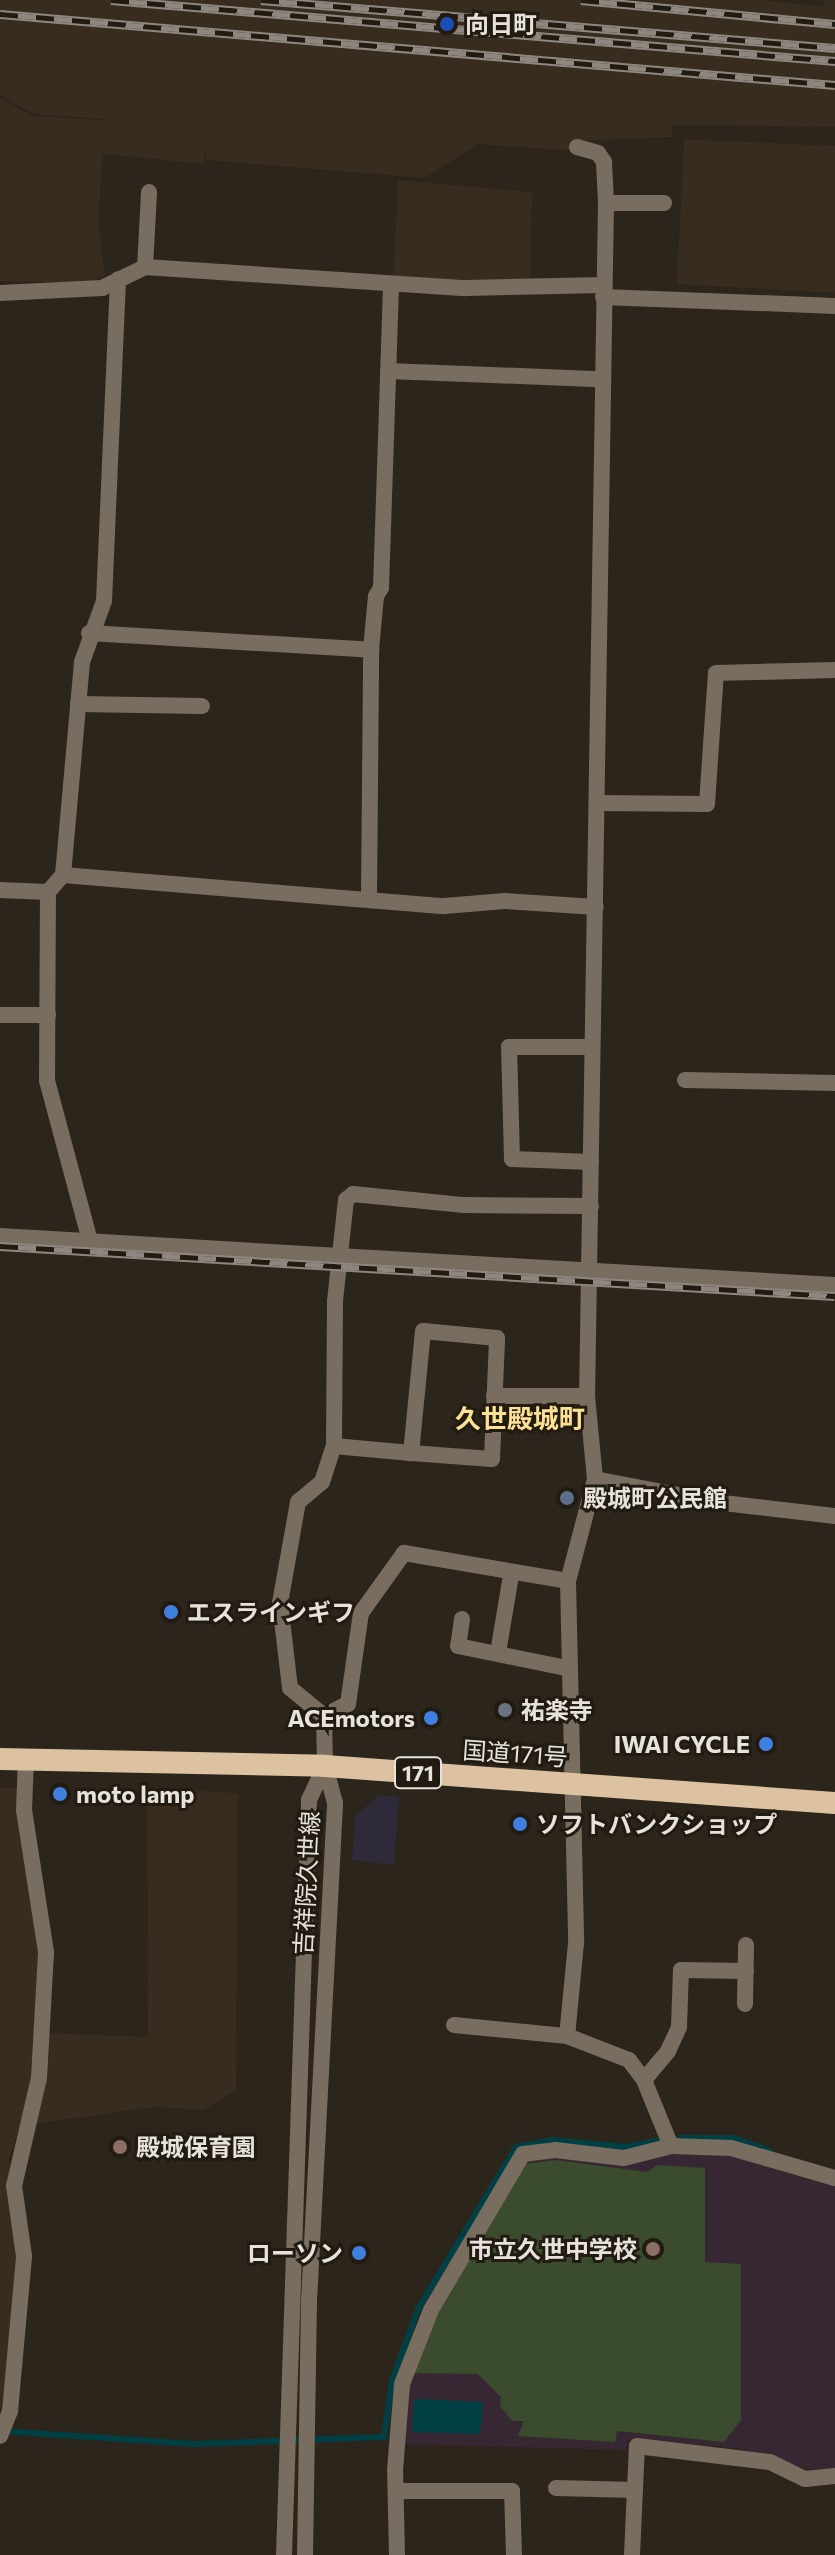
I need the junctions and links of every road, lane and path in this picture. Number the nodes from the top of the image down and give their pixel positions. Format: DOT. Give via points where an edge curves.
graph roads {
  1 [pos="577,147"];
  2 [pos="149,192"];
  3 [pos="606,203"];
  4 [pos="664,203"];
  5 [pos="145,267"];
  6 [pos="118,279"];
  7 [pos="391,284"];
  8 [pos="604,291"];
  9 [pos="0,293"];
  10 [pos="835,306"];
  11 [pos="388,371"];
  12 [pos="600,379"];
  13 [pos="89,633"];
  14 [pos="371,650"];
  15 [pos="835,670"];
  16 [pos="78,704"];
  17 [pos="202,706"];
  18 [pos="599,803"];
  19 [pos="63,875"];
  20 [pos="0,890"];
  21 [pos="48,892"];
  22 [pos="369,897"];
  23 [pos="596,907"];
  24 [pos="0,1015"];
  25 [pos="48,1015"];
  26 [pos="591,1047"];
  27 [pos="685,1080"];
  28 [pos="835,1083"];
  29 [pos="591,1162"];
  30 [pos="591,1206"];
  31 [pos="0,1236"];
  32 [pos="90,1241"];
  33 [pos="342,1256"];
  34 [pos="593,1271"];
  35 [pos="835,1285"];
  36 [pos="494,1396"];
  37 [pos="587,1396"];
  38 [pos="334,1446"];
  39 [pos="411,1453"];
  40 [pos="595,1479"];
  41 [pos="835,1516"];
  42 [pos="511,1575"];
  43 [pos="568,1581"];
  44 [pos="462,1619"];
  45 [pos="498,1653"];
  46 [pos="566,1668"];
  47 [pos="324,1716"];
  48 [pos="0,1759"];
  49 [pos="26,1759"];
  50 [pos="325,1766"];
  51 [pos="573,1783"];
  52 [pos="835,1803"];
  53 [pos="746,1945"];
  54 [pos="746,1971"];
  55 [pos="745,2004"];
  56 [pos="454,2025"];
  57 [pos="567,2036"];
  58 [pos="644,2080"];
  59 [pos="671,2146"];
  60 [pos="835,2178"];
  61 [pos="0,2436"];
  62 [pos="835,2476"];
  63 [pos="556,2488"];
  64 [pos="635,2490"];
  65 [pos="396,2491"];
  66 [pos="284,2555"];
  67 [pos="305,2555"];
  68 [pos="397,2555"];
  69 [pos="514,2555"];
  70 [pos="632,2555"];
  1 -- 3 [label="street" via="598,153 604,162"];
  2 -- 5 [label="street"];
  3 -- 4 [label="street"];
  3 -- 8 [label="street"];
  5 -- 6 [label="street"];
  5 -- 7 [label="street"];
  6 -- 9 [label="street" via="74,292"];
  6 -- 13 [label="street" via="104,601"];
  7 -- 8 [label="street"];
  7 -- 11 [label="street"];
  8 -- 10 [label="street"];
  8 -- 12 [label="street"];
  11 -- 12 [label="street"];
  11 -- 14 [label="street" via="381,588"];
  12 -- 18 [label="street"];
  13 -- 14 [label="street"];
  13 -- 16 [label="street"];
  14 -- 22 [label="street"];
  15 -- 18 [label="street" via="716,673 707,804"];
  16 -- 17 [label="street"];
  16 -- 19 [label="street"];
  18 -- 23 [label="street"];
  19 -- 21 [label="street"];
  19 -- 22 [label="street"];
  20 -- 21 [label="street"];
  21 -- 25 [label="street"];
  22 -- 23 [label="street" via="444,906 505,901"];
  23 -- 26 [label="street"];
  24 -- 25 [label="street"];
  25 -- 32 [label="street" via="47,1081"];
  26 -- 29 [label="street"];
  26 -- 29 [label="street" via="509,1047 512,1159"];
  27 -- 28 [label="street"];
  29 -- 30 [label="street"];
  30 -- 33 [label="street" via="464,1205 353,1194 346,1200"];
  30 -- 34 [label="street"];
  31 -- 32 [label="street"];
  32 -- 33 [label="street"];
  33 -- 34 [label="street"];
  33 -- 38 [label="street" via="335,1301"];
  34 -- 35 [label="street"];
  34 -- 37 [label="street"];
  36 -- 37 [label="street"];
  36 -- 39 [label="street" via="492,1459"];
  36 -- 39 [label="street" via="497,1338 423,1331"];
  37 -- 40 [label="street"];
  38 -- 39 [label="street"];
  38 -- 47 [label="street" via="322,1482 298,1502 280,1603 290,1688"];
  40 -- 41 [label="street" via="715,1502"];
  40 -- 43 [label="street"];
  42 -- 43 [label="street"];
  42 -- 45 [label="street"];
  42 -- 47 [label="street" via="404,1553 361,1613 348,1704"];
  43 -- 46 [label="street"];
  44 -- 45 [label="street" via="458,1646"];
  45 -- 46 [label="street"];
  46 -- 51 [label="street"];
  47 -- 50 [label="street"];
  48 -- 49 [label="highway, 国道171号 / 171"];
  49 -- 50 [label="highway, 国道171号 / 171"];
  49 -- 61 [label="street" via="24,1810 46,1952 39,2078 14,2186 24,2256 10,2411"];
  50 -- 51 [label="highway, 国道171号 / 171"];
  50 -- 66 [label="street, 吉祥院久世線" via="309,1800"];
  50 -- 67 [label="street, 吉祥院久世線" via="335,1803 309,2301"];
  51 -- 52 [label="highway, 国道171号 / 171"];
  51 -- 57 [label="street" via="576,1943"];
  53 -- 54 [label="street"];
  54 -- 55 [label="street"];
  54 -- 58 [label="street" via="681,1970 679,2027 668,2051"];
  56 -- 57 [label="street"];
  57 -- 58 [label="street" via="629,2060"];
  58 -- 59 [label="street"];
  59 -- 60 [label="street" via="731,2148"];
  59 -- 65 [label="street" via="624,2158 555,2150 523,2154 431,2310 402,2384"];
  62 -- 64 [label="street" via="805,2479 770,2462 637,2446"];
  63 -- 64 [label="street"];
  64 -- 70 [label="street"];
  65 -- 68 [label="street"];
  65 -- 69 [label="street" via="512,2491"];
}
